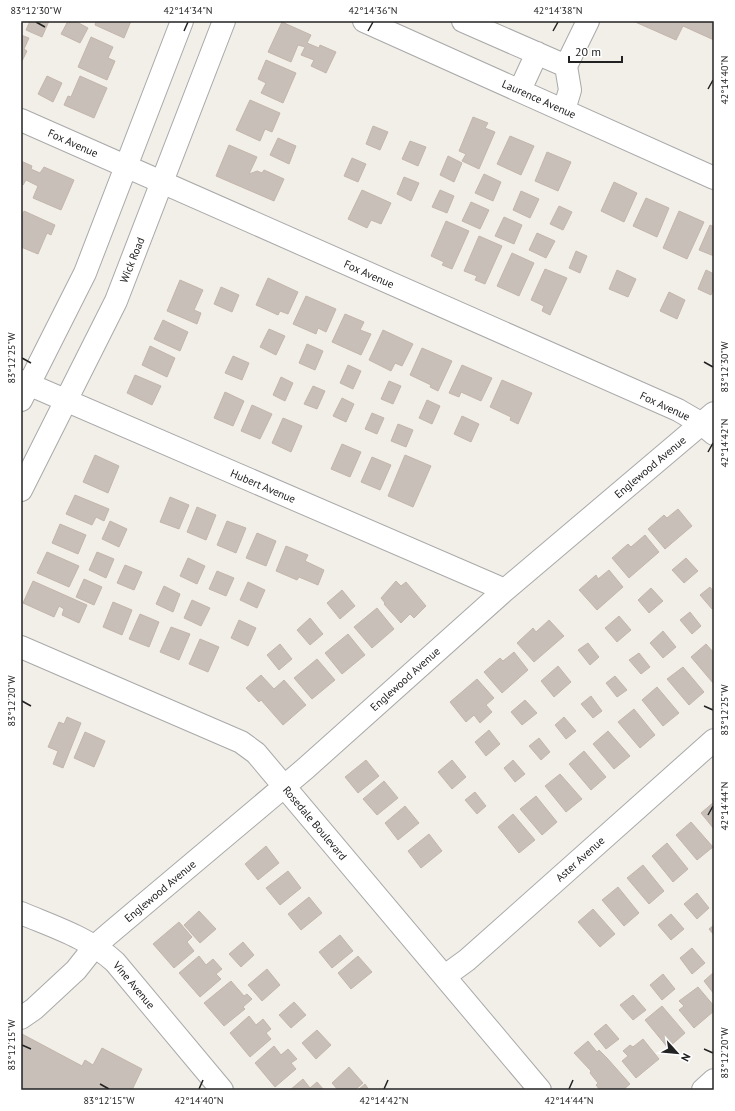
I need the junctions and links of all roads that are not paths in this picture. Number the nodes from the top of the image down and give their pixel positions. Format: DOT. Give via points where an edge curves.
graph roads {
  1 [pos="182,21"];
  2 [pos="224,21"];
  3 [pos="364,21"];
  4 [pos="463,21"];
  5 [pos="588,21"];
  6 [pos="537,54"];
  7 [pos="566,66"];
  8 [pos="520,90"];
  9 [pos="564,110"];
  10 [pos="21,120"];
  11 [pos="126,166"];
  12 [pos="714,178"];
  13 [pos="163,182"];
  14 [pos="24,389"];
  15 [pos="66,400"];
  16 [pos="710,424"];
  17 [pos="21,490"];
  18 [pos="505,590"];
  19 [pos="21,647"];
  20 [pos="714,740"];
  21 [pos="284,786"];
  22 [pos="21,913"];
  23 [pos="95,946"];
  24 [pos="445,976"];
  25 [pos="21,1018"];
  26 [pos="714,1080"];
  27 [pos="531,1087"];
  28 [pos="222,1090"];
  29 [pos="703,1090"];
  1 -- 11 [label="street"];
  2 -- 13 [label="street, Wick Road"];
  3 -- 8 [label="street, Laurence Avenue"];
  4 -- 6 [label="street"];
  5 -- 7 [label="street"];
  6 -- 7 [label="street"];
  6 -- 8 [label="street"];
  7 -- 9 [label="street" via="570,90"];
  8 -- 9 [label="street, Laurence Avenue"];
  9 -- 12 [label="street, Laurence Avenue"];
  10 -- 11 [label="street, Fox Avenue"];
  11 -- 13 [label="street, Fox Avenue"];
  11 -- 14 [label="street" via="85,273"];
  13 -- 15 [label="street, Wick Road" via="116,301"];
  13 -- 16 [label="street, Fox Avenue"];
  14 -- 15 [label="street, Hubert Avenue"];
  15 -- 17 [label="street, Wick Road"];
  15 -- 18 [label="street, Hubert Avenue"];
  16 -- 18 [label="street, Englewood Avenue"];
  18 -- 21 [label="street, Englewood Avenue"];
  19 -- 21 [label="street, Rosedale Boulevard" via="241,742 256,753"];
  20 -- 24 [label="street, Aster Avenue" via="467,960"];
  21 -- 23 [label="street, Englewood Avenue"];
  21 -- 24 [label="street, Rosedale Boulevard"];
  22 -- 23 [label="street, Vine Avenue"];
  23 -- 25 [label="street, Englewood Avenue" via="76,970"];
  23 -- 28 [label="street, Vine Avenue" via="115,962"];
  24 -- 27 [label="street, Rosedale Boulevard"];
  26 -- 29 [label="street"];
}
